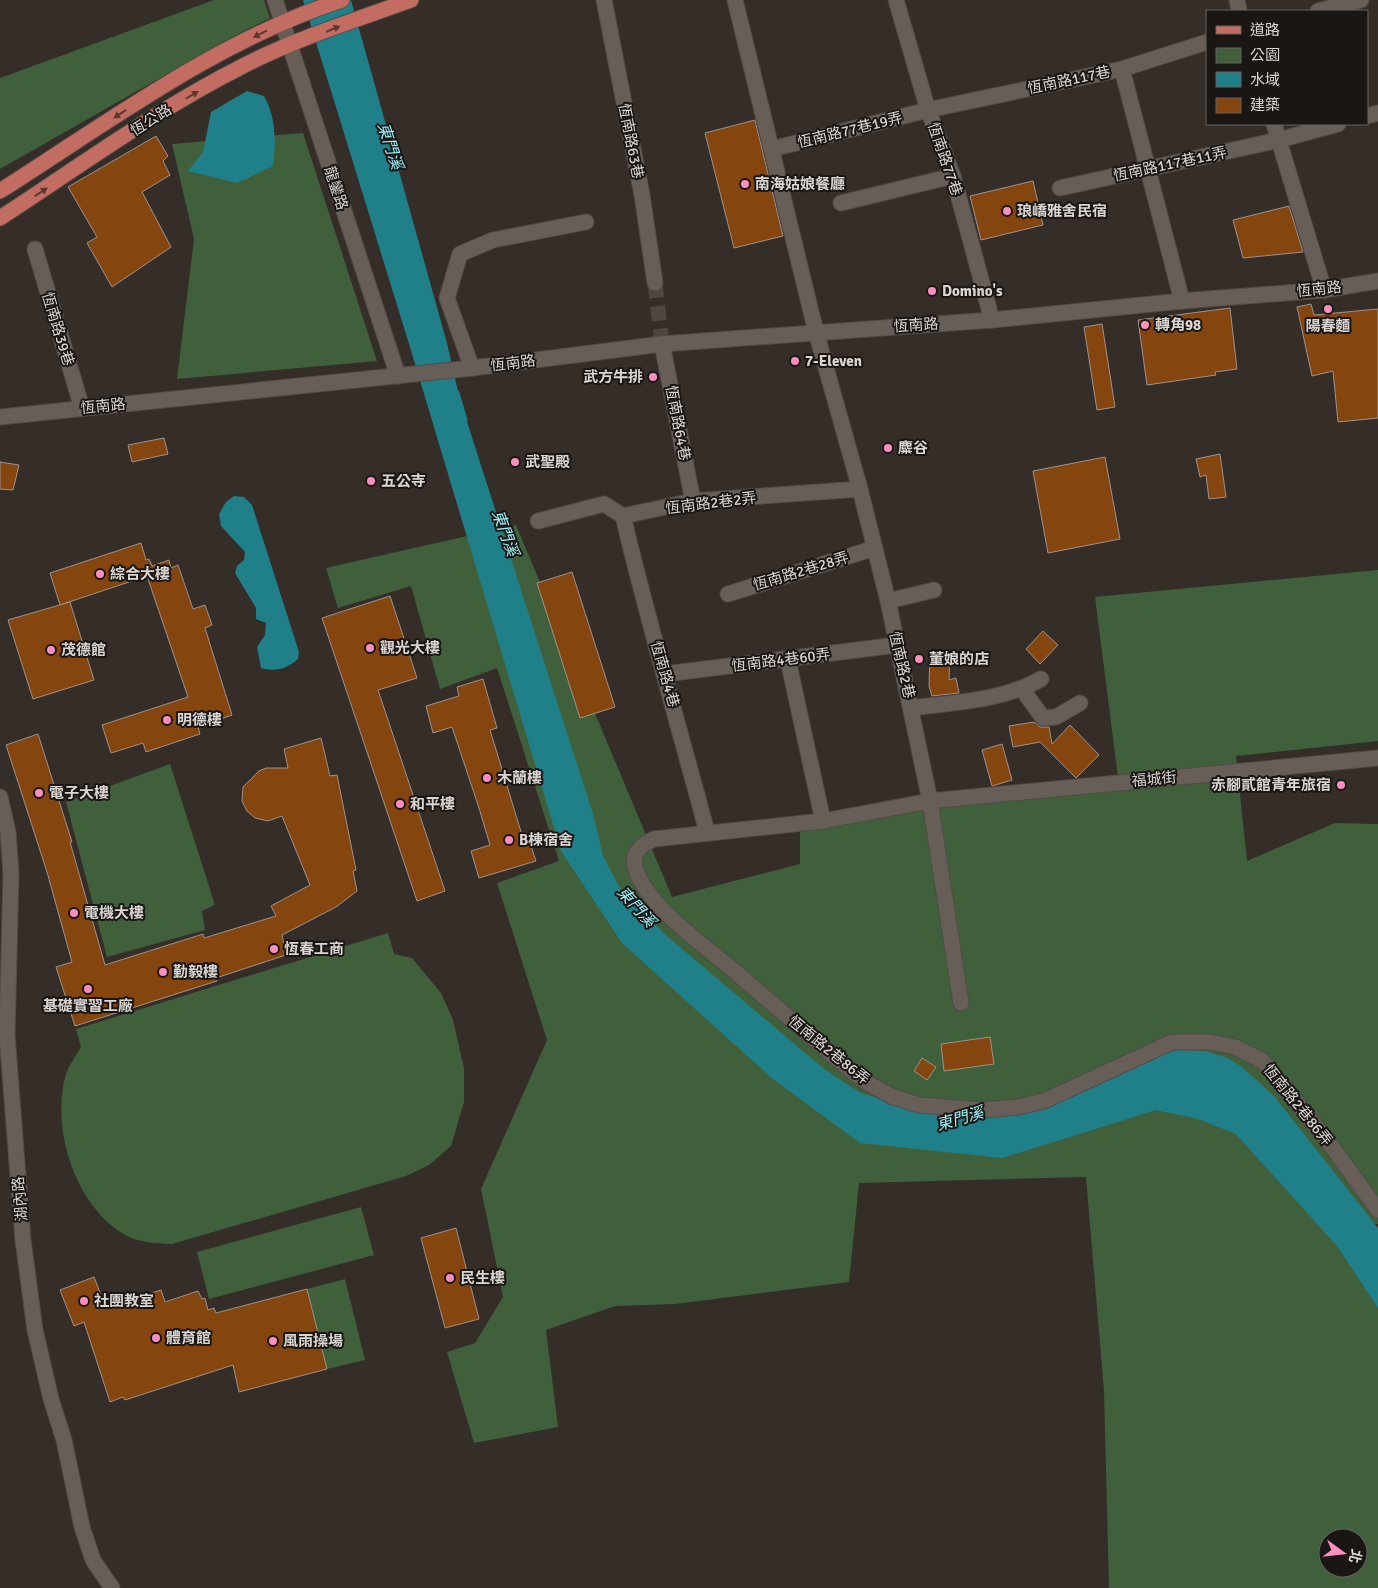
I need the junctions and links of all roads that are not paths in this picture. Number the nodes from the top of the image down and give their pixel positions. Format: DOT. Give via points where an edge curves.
graph roads {
  1 [pos="275,0"];
  2 [pos="342,0"];
  3 [pos="411,0"];
  4 [pos="604,0"];
  5 [pos="735,0"];
  6 [pos="896,0"];
  7 [pos="1361,0"];
  8 [pos="1322,10"];
  9 [pos="281,23"];
  10 [pos="1206,42"];
  11 [pos="290,46"];
  12 [pos="1122,69"];
  13 [pos="928,110"];
  14 [pos="1274,125"];
  15 [pos="1334,125"];
  16 [pos="1279,140"];
  17 [pos="772,149"];
  18 [pos="1148,170"];
  19 [pos="953,176"];
  20 [pos="1060,188"];
  21 [pos="0,191"];
  22 [pos="841,203"];
  23 [pos="0,218"];
  24 [pos="586,222"];
  25 [pos="35,249"];
  26 [pos="1378,281"];
  27 [pos="656,283"];
  28 [pos="1324,290"];
  29 [pos="1182,301"];
  30 [pos="992,320"];
  31 [pos="816,332"];
  32 [pos="662,344"];
  33 [pos="472,368"];
  34 [pos="398,376"];
  35 [pos="82,408"];
  36 [pos="0,417"];
  37 [pos="860,489"];
  38 [pos="694,502"];
  39 [pos="623,516"];
  40 [pos="538,521"];
  41 [pos="875,548"];
  42 [pos="934,590"];
  43 [pos="728,594"];
  44 [pos="888,601"];
  45 [pos="897,645"];
  46 [pos="788,660"];
  47 [pos="665,674"];
  48 [pos="1041,680"];
  49 [pos="1022,689"];
  50 [pos="1080,703"];
  51 [pos="912,708"];
  52 [pos="1378,758"];
  53 [pos="0,797"];
  54 [pos="930,801"];
  55 [pos="822,821"];
  56 [pos="707,832"];
  57 [pos="5,976"];
  58 [pos="961,1003"];
  59 [pos="1378,1210"];
  60 [pos="112,1588"];
  1 -- 9 [label="street, 龍鑾路"];
  2 -- 9 [label="main road, 恆公路"];
  11 -- 3 [label="main road, 恆公路, one-way"];
  4 -- 27 [label="street, 恆南路63巷"];
  5 -- 17 [label="street, 恆南路2巷"];
  6 -- 13 [label="street, 恆南路77巷"];
  7 -- 8 [label="street"];
  9 -- 11 [label="street, 龍鑾路"];
  9 -- 21 [label="main road, 恆公路, one-way" via="144,98"];
  10 -- 12 [label="street, 恆南路117巷"];
  23 -- 11 [label="main road, 恆公路, one-way" via="161,113 245,64"];
  11 -- 34 [label="street, 龍鑾路"];
  12 -- 13 [label="street, 恆南路117巷"];
  12 -- 18 [label="street"];
  13 -- 17 [label="street, 恆南路77巷19弄"];
  13 -- 19 [label="street, 恆南路77巷"];
  14 -- 16 [label="street"];
  15 -- 16 [label="street, 恆南路117巷11弄"];
  16 -- 18 [label="street, 恆南路117巷11弄"];
  16 -- 28 [label="street"];
  17 -- 31 [label="street, 恆南路2巷"];
  18 -- 20 [label="street, 恆南路117巷11弄"];
  18 -- 29 [label="street"];
  19 -- 22 [label="street"];
  19 -- 30 [label="street, 恆南路77巷"];
  24 -- 33 [label="street" via="493,240 460,254 447,298"];
  25 -- 35 [label="street, 恆南路39巷"];
  26 -- 28 [label="street, 恆南路"];
  28 -- 29 [label="street, 恆南路"];
  29 -- 30 [label="street, 恆南路"];
  30 -- 31 [label="street, 恆南路"];
  31 -- 32 [label="street, 恆南路"];
  31 -- 37 [label="street, 恆南路2巷"];
  32 -- 33 [label="street, 恆南路"];
  32 -- 38 [label="street, 恆南路64巷"];
  33 -- 34 [label="street, 恆南路"];
  34 -- 35 [label="street, 恆南路"];
  35 -- 36 [label="street, 恆南路"];
  37 -- 38 [label="street, 恆南路2巷2弄"];
  37 -- 41 [label="street, 恆南路2巷"];
  38 -- 39 [label="street, 恆南路2巷2弄"];
  39 -- 40 [label="street" via="604,504"];
  39 -- 47 [label="street, 恆南路4巷" via="641,595"];
  41 -- 43 [label="street, 恆南路2巷28弄"];
  41 -- 44 [label="street, 恆南路2巷"];
  42 -- 44 [label="street"];
  44 -- 45 [label="street, 恆南路2巷"];
  45 -- 46 [label="street, 恆南路4巷60弄"];
  45 -- 51 [label="street, 恆南路2巷"];
  46 -- 47 [label="street, 恆南路4巷60弄"];
  46 -- 55 [label="street"];
  47 -- 56 [label="street, 恆南路4巷"];
  48 -- 49 [label="street"];
  49 -- 50 [label="street" via="1043,718 1056,717"];
  49 -- 51 [label="street" via="1004,695"];
  51 -- 54 [label="street, 恆南路2巷"];
  52 -- 54 [label="street, 福城街"];
  53 -- 57 [label="street, 湖內路" via="8,832 11,873"];
  54 -- 55 [label="street, 恆南路2巷86弄"];
  54 -- 58 [label="street, 恆南路2巷"];
  55 -- 56 [label="street, 恆南路2巷86弄"];
  56 -- 59 [label="street, 恆南路2巷86弄" via="654,839 639,846 635,856 636,870 646,889 674,922 864,1082 893,1097 919,1105 984,1110 1018,1107 1044,1101 1172,1042 1209,1042 1235,1047 1263,1061"];
  57 -- 60 [label="street, 湖內路" via="24,1240 36,1330 82,1527 93,1560"];
}
